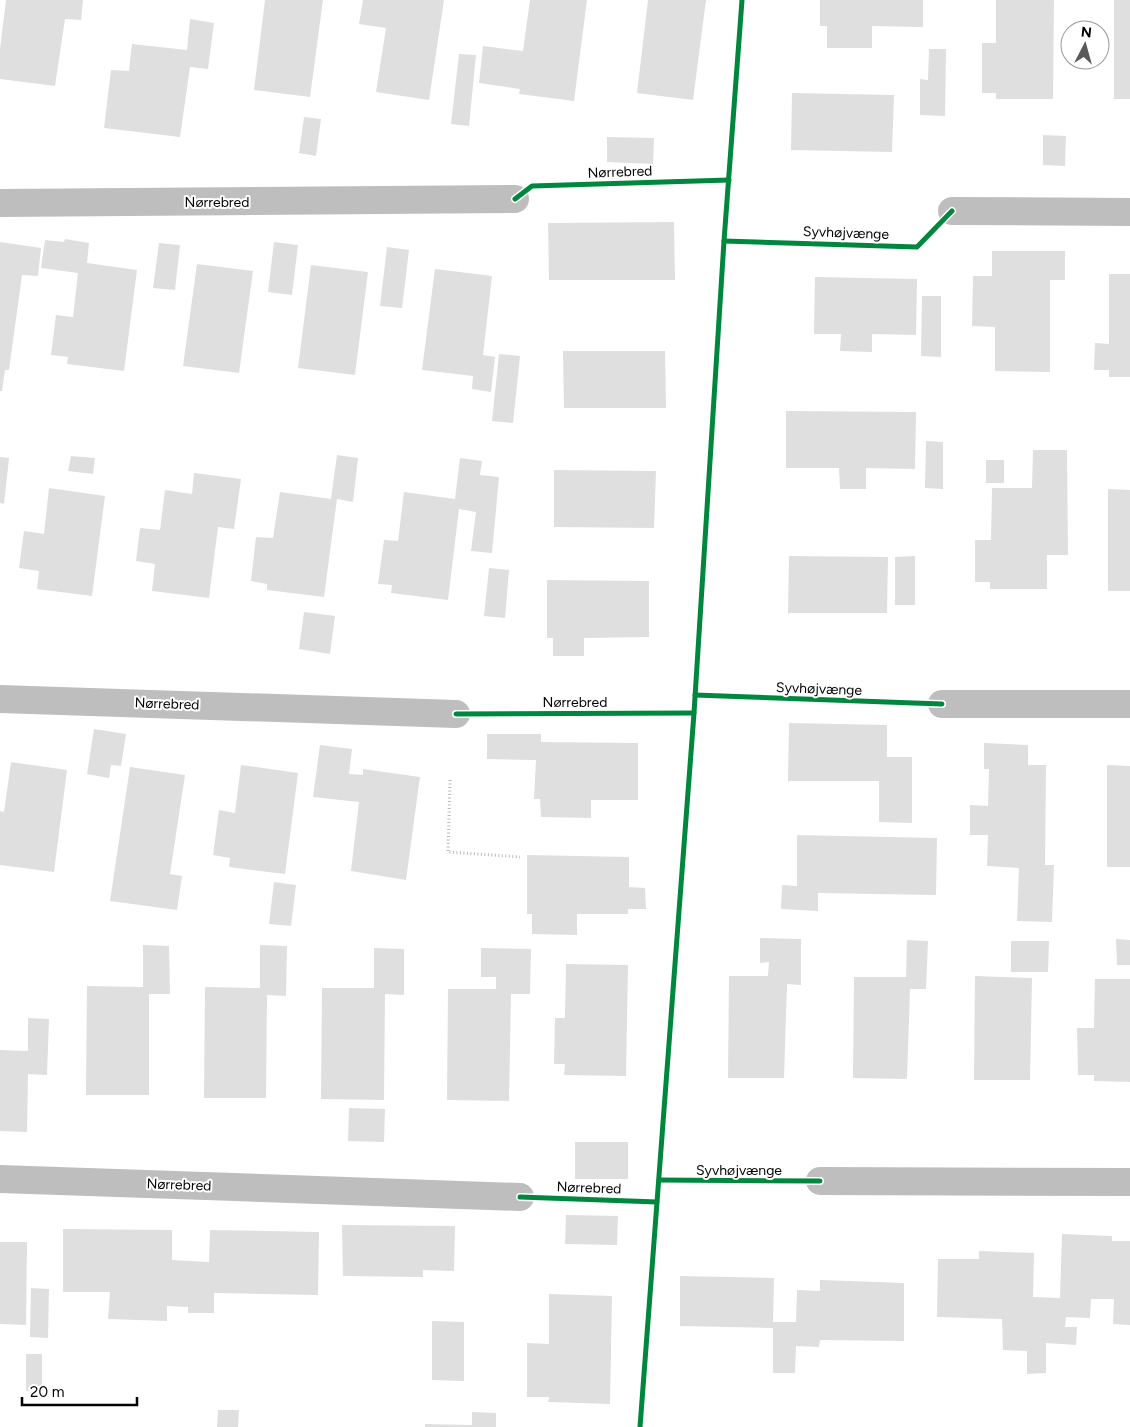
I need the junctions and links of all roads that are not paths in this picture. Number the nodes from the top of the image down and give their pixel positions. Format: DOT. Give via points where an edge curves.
graph roads {
  1 [pos="515,199"];
  2 [pos="0,203"];
  3 [pos="952,211"];
  4 [pos="1130,212"];
  5 [pos="0,698"];
  6 [pos="942,704"];
  7 [pos="1130,704"];
  8 [pos="456,714"];
  9 [pos="0,1179"];
  10 [pos="820,1181"];
  11 [pos="1130,1182"];
  12 [pos="520,1197"];
  1 -- 2 [label="street, Nørrebred"];
  3 -- 4 [label="street"];
  5 -- 8 [label="street, Nørrebred"];
  6 -- 7 [label="street"];
  9 -- 12 [label="street, Nørrebred"];
  10 -- 11 [label="street"];
}
